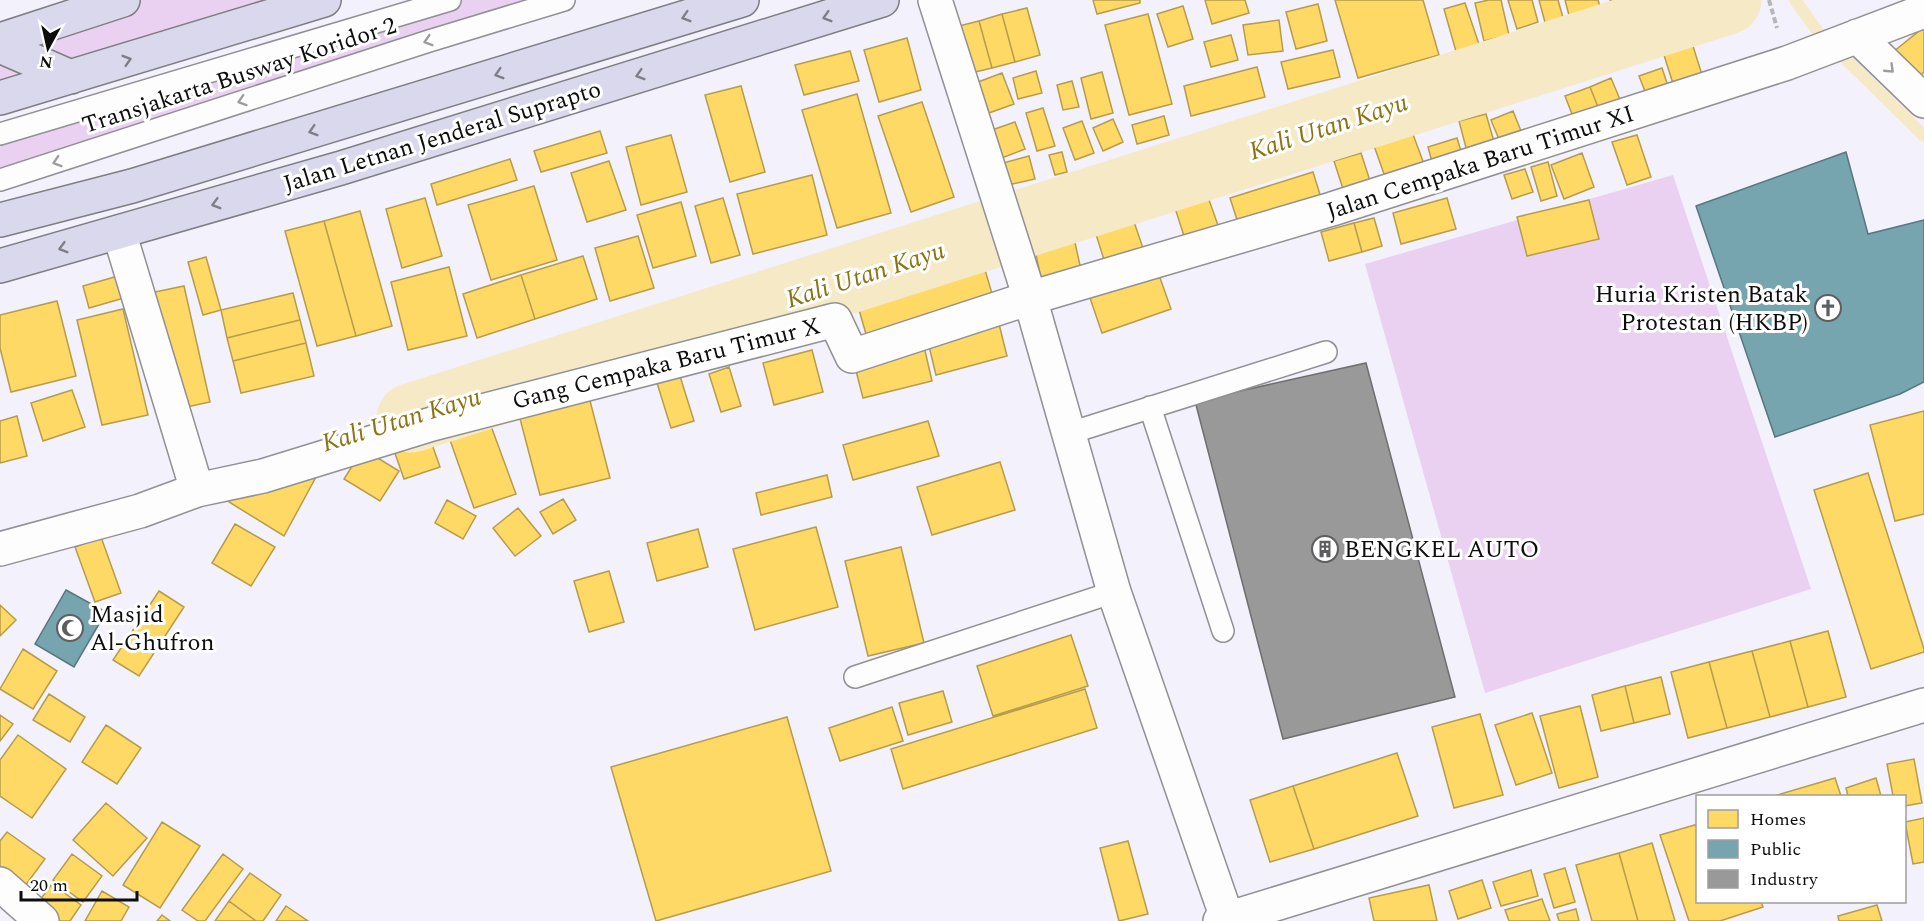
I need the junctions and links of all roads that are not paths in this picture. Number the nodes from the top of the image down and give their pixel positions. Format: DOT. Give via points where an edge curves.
graph roads {
  1 [pos="123,0"];
  2 [pos="324,0"];
  3 [pos="450,0"];
  4 [pos="564,0"];
  5 [pos="741,0"];
  6 [pos="882,0"];
  7 [pos="935,0"];
  8 [pos="1924,10"];
  9 [pos="1850,39"];
  10 [pos="0,40"];
  11 [pos="0,46"];
  12 [pos="71,77"];
  13 [pos="0,98"];
  14 [pos="1924,101"];
  15 [pos="0,134"];
  16 [pos="0,180"];
  17 [pos="0,219"];
  18 [pos="119,232"];
  19 [pos="0,266"];
  20 [pos="1030,298"];
  21 [pos="1326,352"];
  22 [pos="1150,406"];
  23 [pos="1070,433"];
  24 [pos="196,487"];
  25 [pos="0,549"];
  26 [pos="1114,592"];
  27 [pos="1223,631"];
  28 [pos="855,677"];
  29 [pos="1924,705"];
  30 [pos="0,884"];
  31 [pos="1225,920"];
  32 [pos="42,921"];
  1 -- 10 [label="main road"];
  12 -- 2 [label="main road, one-way"];
  3 -- 15 [label="lane, Transjakarta Busway Koridor 2"];
  4 -- 16 [label="lane, Transjakarta Busway Koridor 2, one-way"];
  5 -- 17 [label="main road, Jalan Letnan Jenderal Suprapto, one-way" via="132,186"];
  6 -- 18 [label="main road, Jalan Letnan Jenderal Suprapto, one-way" via="341,168"];
  7 -- 20 [label="street"];
  8 -- 9 [label="street, Jalan Cempaka Baru Timur XI"];
  9 -- 14 [label="street, one-way"];
  9 -- 20 [label="street, Jalan Cempaka Baru Timur XI" via="1806,57 1332,209"];
  11 -- 12 [label="main road"];
  12 -- 13 [label="main road"];
  18 -- 19 [label="main road, Jalan Letnan Jenderal Suprapto, one-way"];
  18 -- 24 [label="street"];
  20 -- 23 [label="street"];
  20 -- 24 [label="street, Gang Cempaka Baru Timur X" via="852,356 835,320 432,424 263,476"];
  21 -- 22 [label="lane"];
  22 -- 23 [label="lane"];
  22 -- 27 [label="lane"];
  23 -- 26 [label="street"];
  24 -- 25 [label="street, Gang Cempaka Baru Timur X" via="140,511"];
  26 -- 28 [label="lane"];
  26 -- 31 [label="street"];
  29 -- 31 [label="street"];
  30 -- 32 [label="street"];
}
